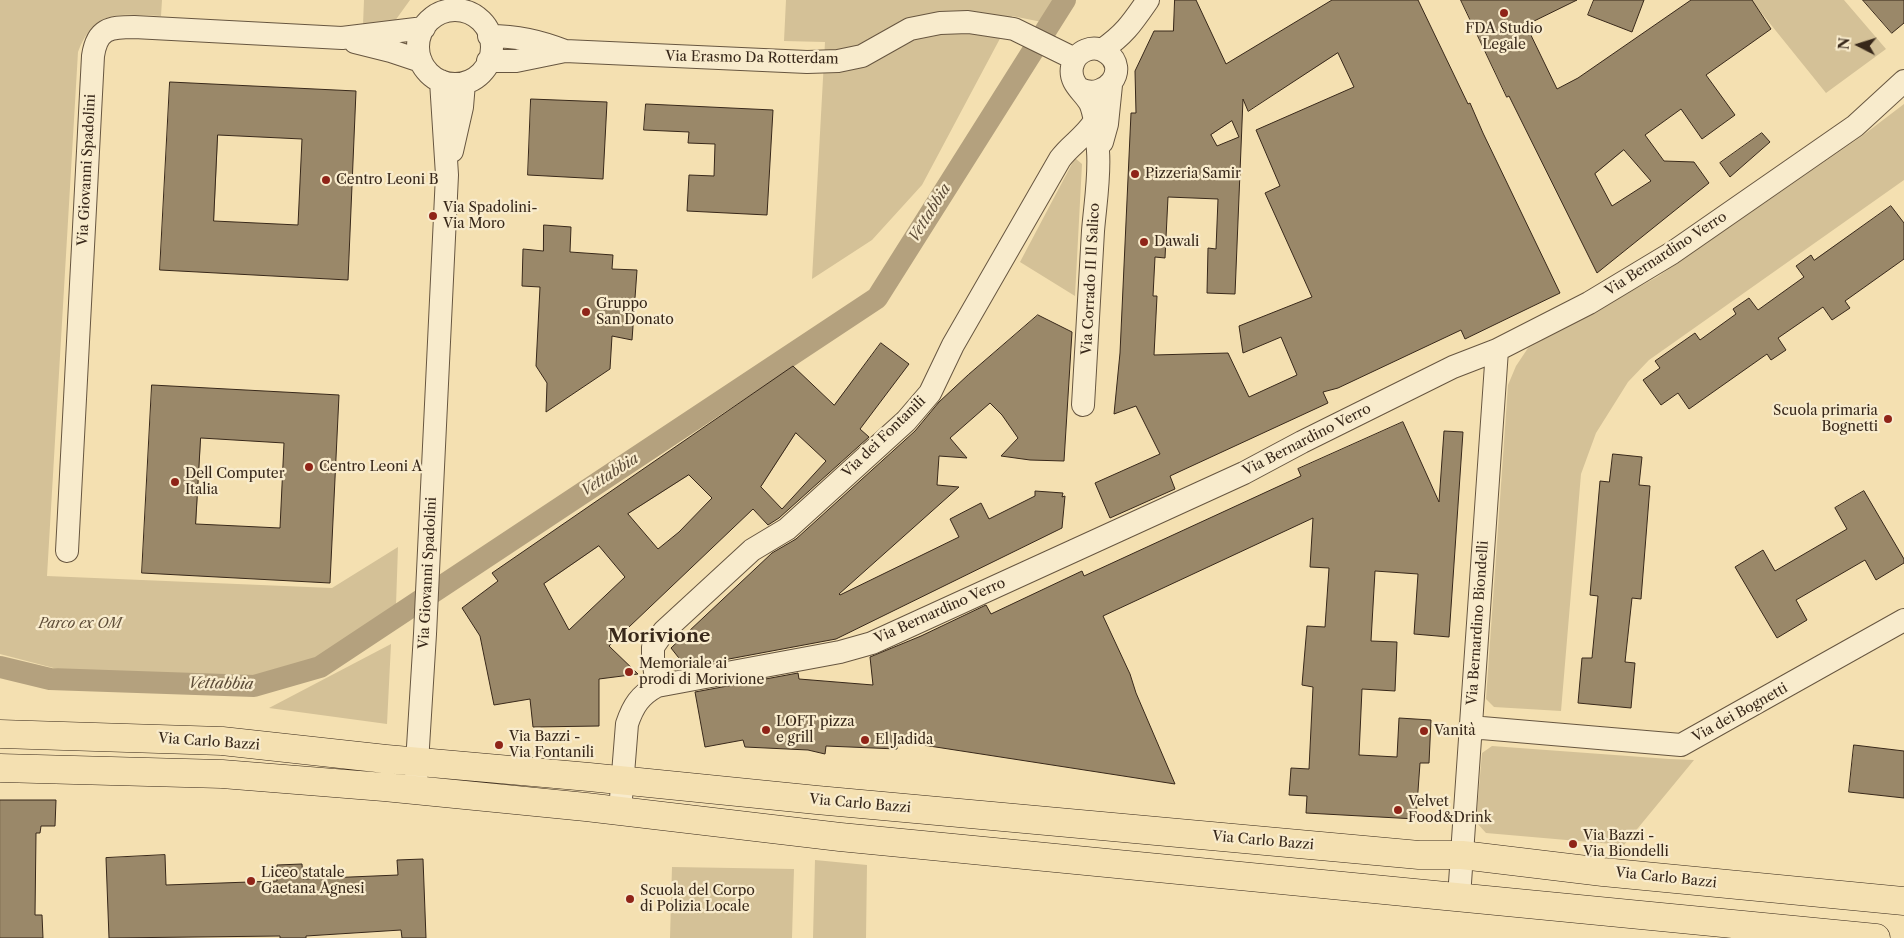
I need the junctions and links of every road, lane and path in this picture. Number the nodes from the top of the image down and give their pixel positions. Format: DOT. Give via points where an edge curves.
graph roads {
  1 [pos="1132,0"];
  2 [pos="1148,0"];
  3 [pos="446,6"];
  4 [pos="470,8"];
  5 [pos="1129,27"];
  6 [pos="424,28"];
  7 [pos="489,36"];
  8 [pos="342,38"];
  9 [pos="1102,50"];
  10 [pos="565,51"];
  11 [pos="1070,56"];
  12 [pos="421,61"];
  13 [pos="488,62"];
  14 [pos="1904,80"];
  15 [pos="441,81"];
  16 [pos="464,83"];
  17 [pos="1110,84"];
  18 [pos="1080,89"];
  19 [pos="1094,122"];
  20 [pos="1098,153"];
  21 [pos="447,175"];
  22 [pos="1497,350"];
  23 [pos="1083,405"];
  24 [pos="67,551"];
  25 [pos="1904,620"];
  26 [pos="657,686"];
  27 [pos="1470,727"];
  28 [pos="0,734"];
  29 [pos="418,761"];
  30 [pos="0,768"];
  31 [pos="622,781"];
  32 [pos="415,790"];
  33 [pos="620,811"];
  34 [pos="1462,855"];
  35 [pos="1459,897"];
  36 [pos="1904,901"];
  37 [pos="1776,934"];
  38 [pos="1876,938"];
  1 -- 5 [label="street"];
  2 -- 5 [label="street"];
  3 -- 4 [label="street" via="459,11"];
  3 -- 6 [label="street"];
  4 -- 7 [label="street"];
  5 -- 9 [label="street"];
  6 -- 8 [label="street, Via Giovanni Spadolini"];
  6 -- 12 [label="street" via="418,44"];
  7 -- 10 [label="street, Via Erasmo Da Rotterdam" via="538,41"];
  7 -- 13 [label="street"];
  8 -- 12 [label="street, Via Giovanni Spadolini"];
  8 -- 24 [label="street, Via Giovanni Spadolini" via="134,27 109,30 100,35 95,44"];
  9 -- 11 [label="street" via="1094,48"];
  9 -- 17 [label="street, Via Corrado II Il Salico" via="1111,57 1116,68"];
  10 -- 11 [label="street, Via Erasmo Da Rotterdam" via="838,62 862,56 910,29 968,22 1014,29"];
  10 -- 13 [label="street, Via Erasmo Da Rotterdam" via="516,61"];
  11 -- 18 [label="street, Via Corrado II Il Salico" via="1074,83"];
  12 -- 15 [label="street, Via Giovanni Spadolini" via="427,72"];
  13 -- 16 [label="street" via="479,75"];
  14 -- 22 [label="street, Via Bernardino Verro" via="1855,126 1672,253 1589,303"];
  15 -- 16 [label="street"];
  15 -- 21 [label="street, Via Giovanni Spadolini"];
  16 -- 21 [label="street, Via Giovanni Spadolini"];
  17 -- 18 [label="street" via="1101,91"];
  17 -- 20 [label="street, Via Corrado II Il Salico" via="1108,124"];
  18 -- 19 [label="street, Via Corrado II Il Salico" via="1090,104"];
  19 -- 20 [label="street, Via Corrado II Il Salico"];
  19 -- 26 [label="street, Via dei Fontanili" via="1060,159 953,345 930,393 906,421 787,529 752,550 664,632 653,648"];
  20 -- 23 [label="street, Via Corrado II Il Salico"];
  21 -- 29 [label="street, Via Giovanni Spadolini"];
  22 -- 26 [label="street, Via Bernardino Verro" via="1453,367 1244,473 872,643 840,652"];
  22 -- 27 [label="street, Via Bernardino Biondelli"];
  25 -- 27 [label="street, Via dei Bognetti" via="1681,745"];
  26 -- 31 [label="street" via="645,692 631,711"];
  27 -- 34 [label="street, Via Bernardino Biondelli"];
  28 -- 29 [label="main road, Via Carlo Bazzi" via="222,741"];
  29 -- 31 [label="main road, Via Carlo Bazzi"];
  29 -- 32 [label="street"];
  30 -- 32 [label="main road" via="222,774"];
  31 -- 33 [label="street"];
  31 -- 34 [label="main road, Via Carlo Bazzi" via="1409,854"];
  32 -- 33 [label="main road"];
  33 -- 35 [label="main road" via="840,837"];
  34 -- 35 [label="street, Via Bernardino Biondelli"];
  34 -- 36 [label="main road, Via Carlo Bazzi"];
  35 -- 37 [label="main road"];
  37 -- 38 [label="main road"];
}
